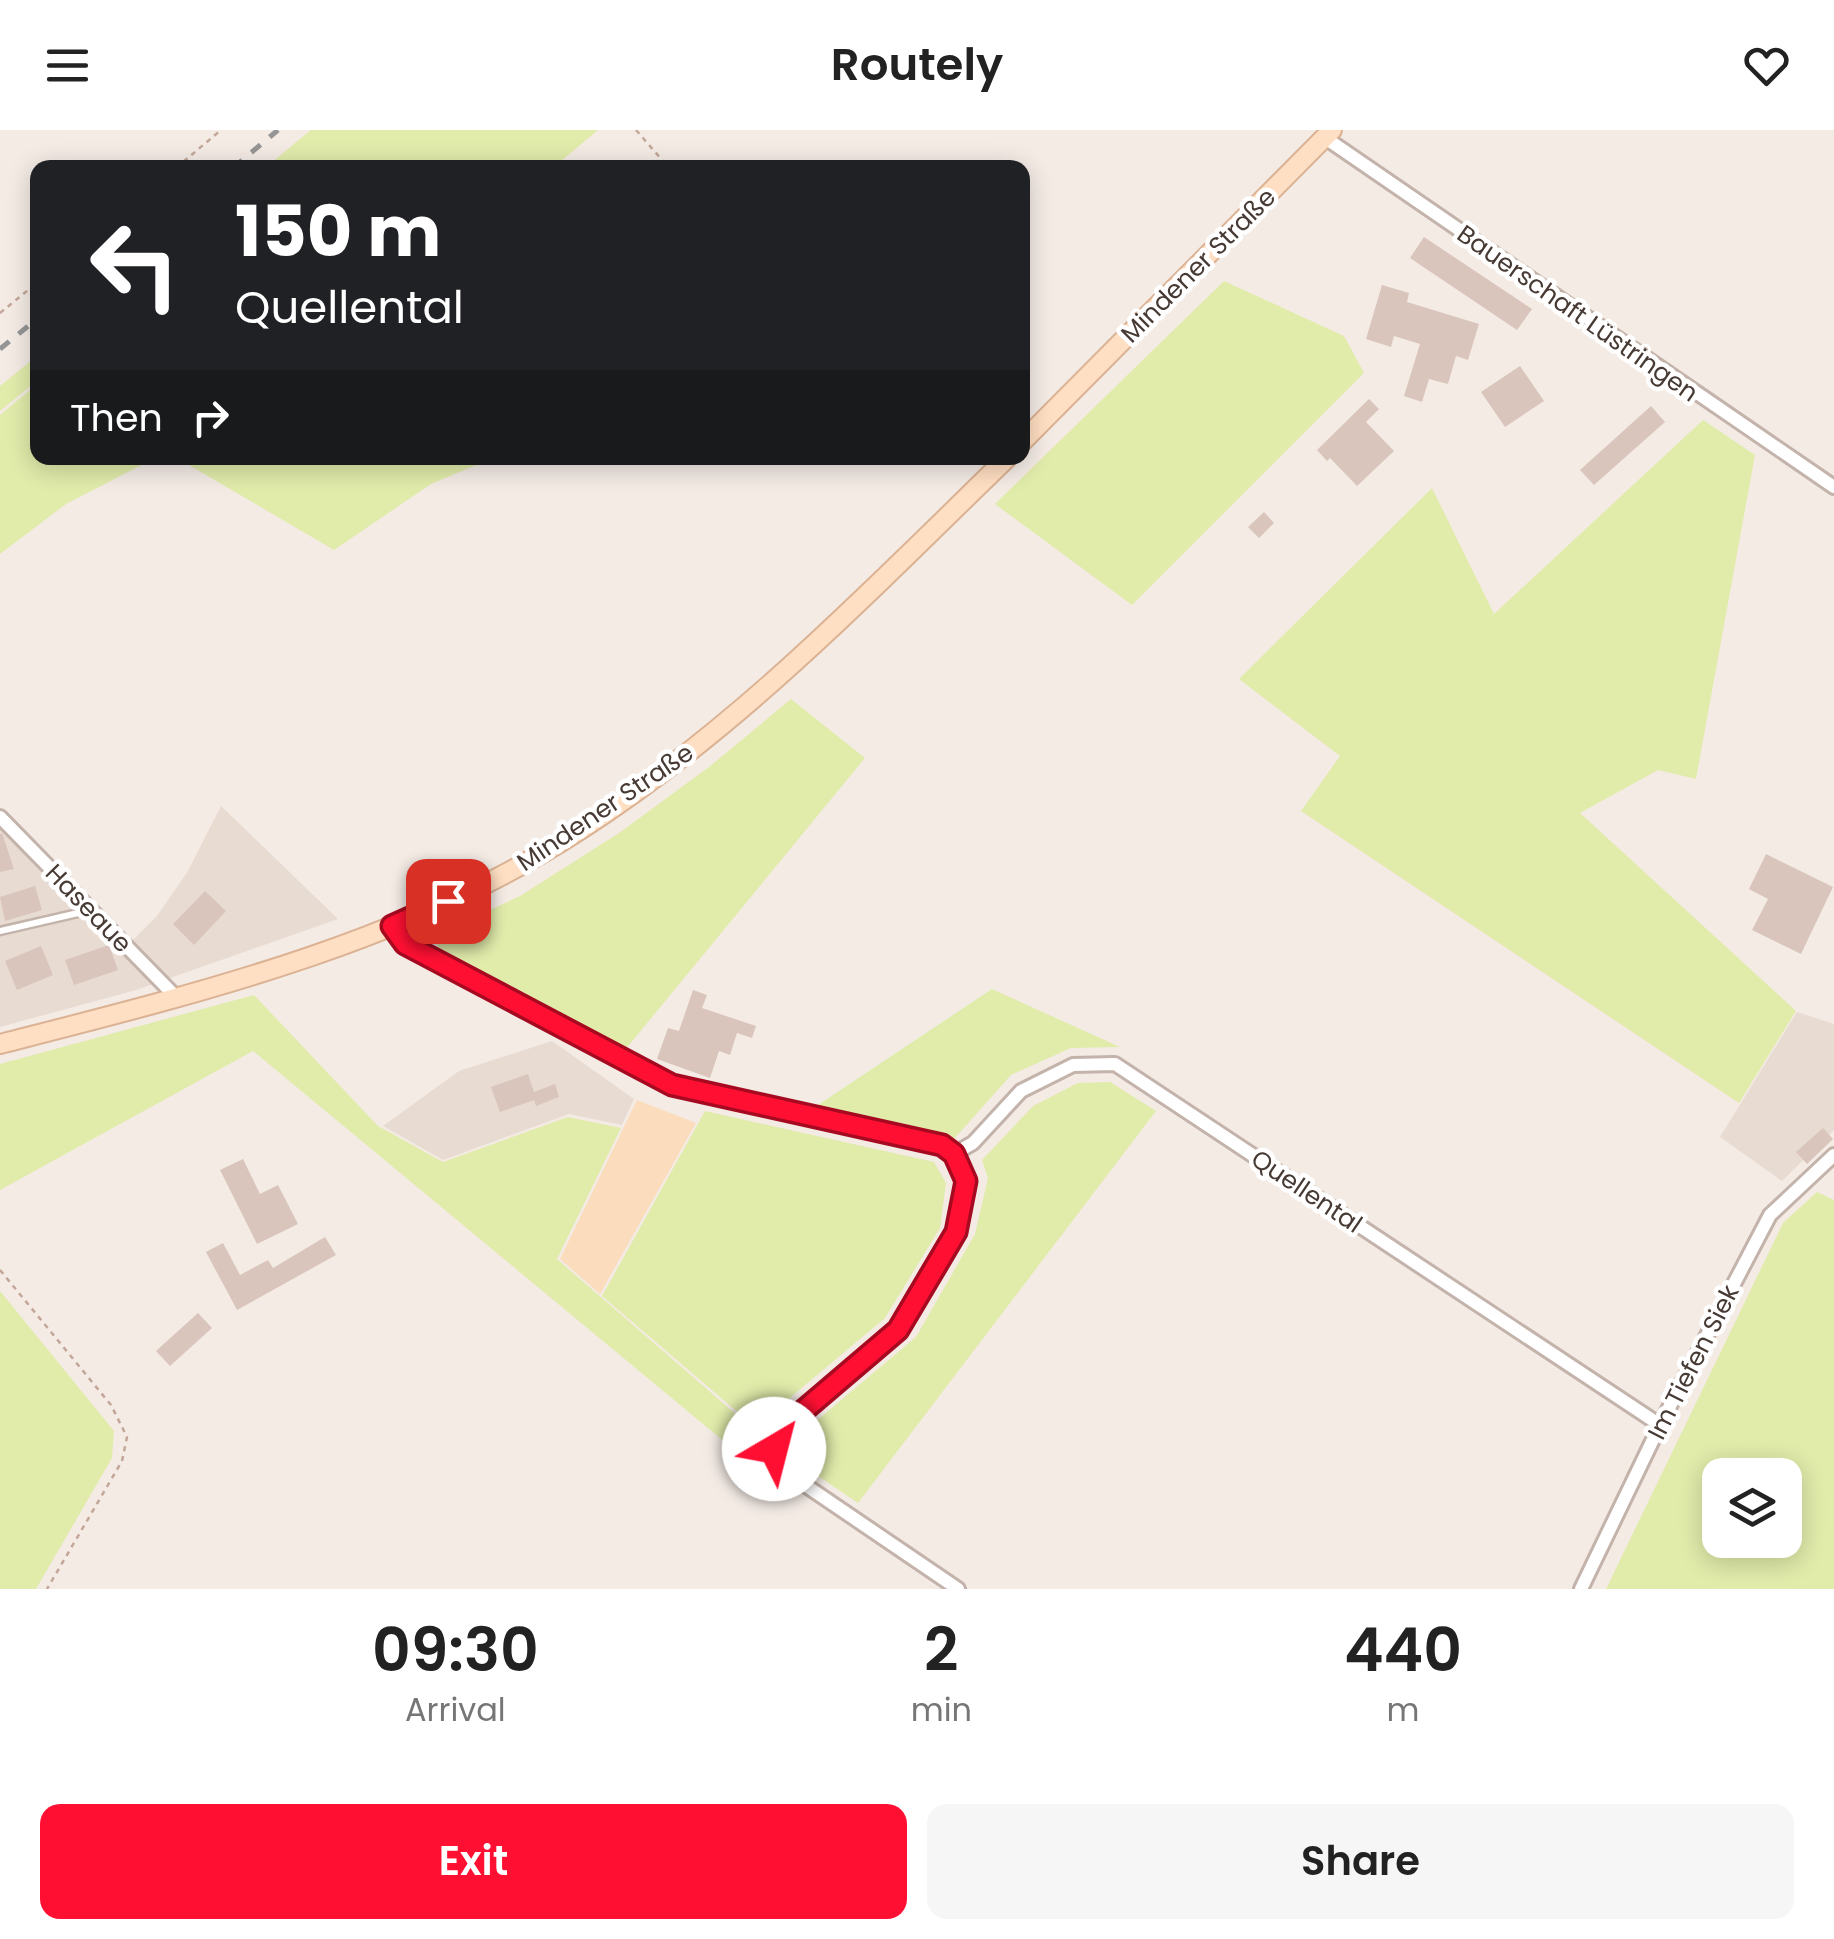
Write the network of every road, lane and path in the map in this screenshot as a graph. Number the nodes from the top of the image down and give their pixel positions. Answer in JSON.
{"nodes":[{"id":1,"x":221,"y":130,"type":"edge"},
{"id":2,"x":636,"y":130,"type":"edge"},
{"id":3,"x":1328,"y":134,"type":"edge"},
{"id":4,"x":185,"y":160,"type":"edge"},
{"id":5,"x":661,"y":160,"type":"edge"},
{"id":6,"x":30,"y":289,"type":"edge"},
{"id":7,"x":0,"y":313,"type":"edge"},
{"id":8,"x":1030,"y":434,"type":"edge"},
{"id":9,"x":1000,"y":465,"type":"edge"},
{"id":10,"x":1834,"y":487,"type":"edge"},
{"id":11,"x":0,"y":817,"type":"edge"},
{"id":12,"x":91,"y":910,"type":"junction"},
{"id":13,"x":392,"y":926,"type":"junction"},
{"id":14,"x":0,"y":931,"type":"edge"},
{"id":15,"x":178,"y":999,"type":"junction"},
{"id":16,"x":0,"y":1044,"type":"edge"},
{"id":17,"x":954,"y":1154,"type":"junction"},
{"id":18,"x":1834,"y":1155,"type":"edge"},
{"id":19,"x":0,"y":1270,"type":"edge"},
{"id":20,"x":1660,"y":1425,"type":"junction"},
{"id":21,"x":774,"y":1449,"type":"junction"},
{"id":22,"x":739,"y":1459,"type":"dead end"},
{"id":23,"x":47,"y":1589,"type":"edge"},
{"id":24,"x":958,"y":1589,"type":"edge"},
{"id":25,"x":1581,"y":1589,"type":"edge"}],
"edges":[{"from":1,"to":4,"type":"path"},
{"from":2,"to":5,"type":"path"},
{"from":3,"to":8,"type":"main road","name":"Mindener Straße"},
{"from":3,"to":10,"type":"street","name":"Bauerschaft Lüstringen"},
{"from":6,"to":7,"type":"path"},
{"from":9,"to":13,"type":"main road","name":"Mindener Straße"},
{"from":11,"to":12,"type":"street","name":"Haseaue"},
{"from":12,"to":14,"type":"lane"},
{"from":12,"to":15,"type":"street","name":"Haseaue"},
{"from":13,"to":15,"type":"main road","name":"Mindener Straße"},
{"from":13,"to":17,"type":"street"},
{"from":15,"to":16,"type":"main road","name":"Mindener Straße"},
{"from":17,"to":20,"type":"street","name":"Quellental"},
{"from":17,"to":21,"type":"street"},
{"from":18,"to":20,"type":"street","name":"Im Tiefen Siek"},
{"from":19,"to":23,"type":"path"},
{"from":20,"to":25,"type":"street","name":"Im Tiefen Siek"},
{"from":21,"to":22,"type":"path"},
{"from":21,"to":24,"type":"street"}]}
